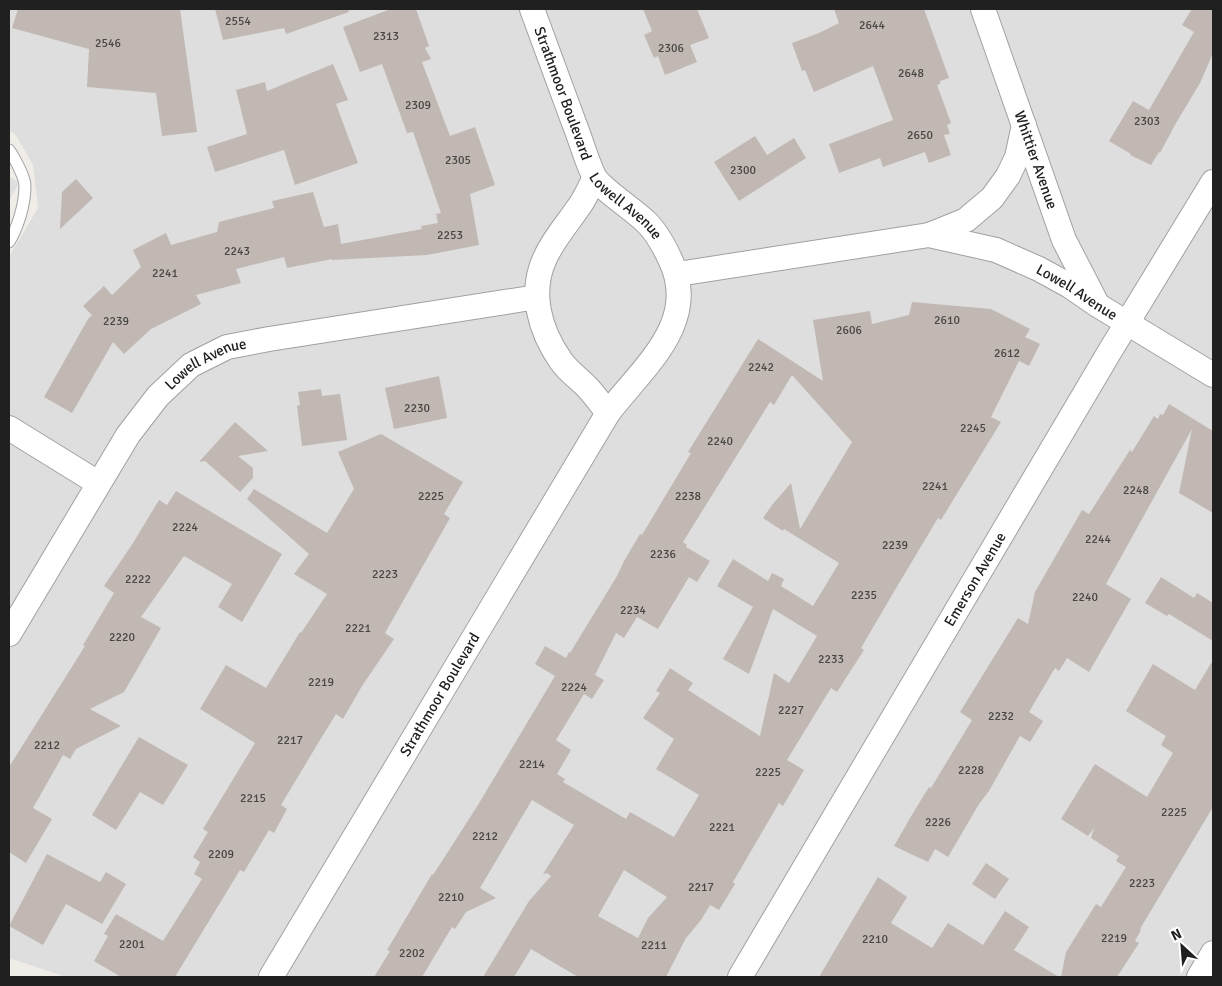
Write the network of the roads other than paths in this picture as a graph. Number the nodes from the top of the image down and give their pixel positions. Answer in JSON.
{"nodes":[{"id":1,"x":532,"y":9,"type":"edge"},
{"id":2,"x":983,"y":9,"type":"edge"},
{"id":3,"x":1024,"y":124,"type":"junction"},
{"id":4,"x":9,"y":150,"type":"edge"},
{"id":5,"x":595,"y":178,"type":"junction"},
{"id":6,"x":1213,"y":182,"type":"edge"},
{"id":7,"x":929,"y":235,"type":"junction"},
{"id":8,"x":9,"y":242,"type":"edge"},
{"id":9,"x":678,"y":274,"type":"junction"},
{"id":10,"x":537,"y":297,"type":"junction"},
{"id":11,"x":1098,"y":306,"type":"junction"},
{"id":12,"x":1127,"y":323,"type":"junction"},
{"id":13,"x":1213,"y":375,"type":"edge"},
{"id":14,"x":608,"y":413,"type":"junction"},
{"id":15,"x":9,"y":428,"type":"edge"},
{"id":16,"x":98,"y":483,"type":"junction"},
{"id":17,"x":9,"y":634,"type":"edge"},
{"id":18,"x":1213,"y":953,"type":"edge"},
{"id":19,"x":271,"y":977,"type":"edge"},
{"id":20,"x":740,"y":977,"type":"edge"},
{"id":21,"x":1199,"y":977,"type":"edge"}],
"edges":[{"from":1,"to":5,"type":"street","name":"Strathmoor Boulevard"},
{"from":2,"to":3,"type":"street","name":"Whittier Avenue"},
{"from":3,"to":7,"type":"street","name":"Lowell Avenue"},
{"from":3,"to":11,"type":"street","name":"Whittier Avenue"},
{"from":4,"to":8,"type":"lane"},
{"from":5,"to":9,"type":"street","name":"Lowell Avenue"},
{"from":5,"to":10,"type":"street","name":"Lowell Avenue"},
{"from":6,"to":12,"type":"street","name":"Emerson Avenue"},
{"from":7,"to":9,"type":"street","name":"Lowell Avenue"},
{"from":7,"to":11,"type":"street","name":"Lowell Avenue"},
{"from":9,"to":14,"type":"street","name":"Lowell Avenue"},
{"from":10,"to":14,"type":"street","name":"Lowell Avenue"},
{"from":10,"to":16,"type":"street","name":"Lowell Avenue"},
{"from":11,"to":12,"type":"street","name":"Lowell Avenue"},
{"from":12,"to":13,"type":"street","name":"Lowell Avenue"},
{"from":12,"to":20,"type":"street","name":"Emerson Avenue"},
{"from":14,"to":19,"type":"street","name":"Strathmoor Boulevard"},
{"from":15,"to":16,"type":"street"},
{"from":16,"to":17,"type":"street","name":"Lowell Avenue"},
{"from":18,"to":21,"type":"street"}]}
